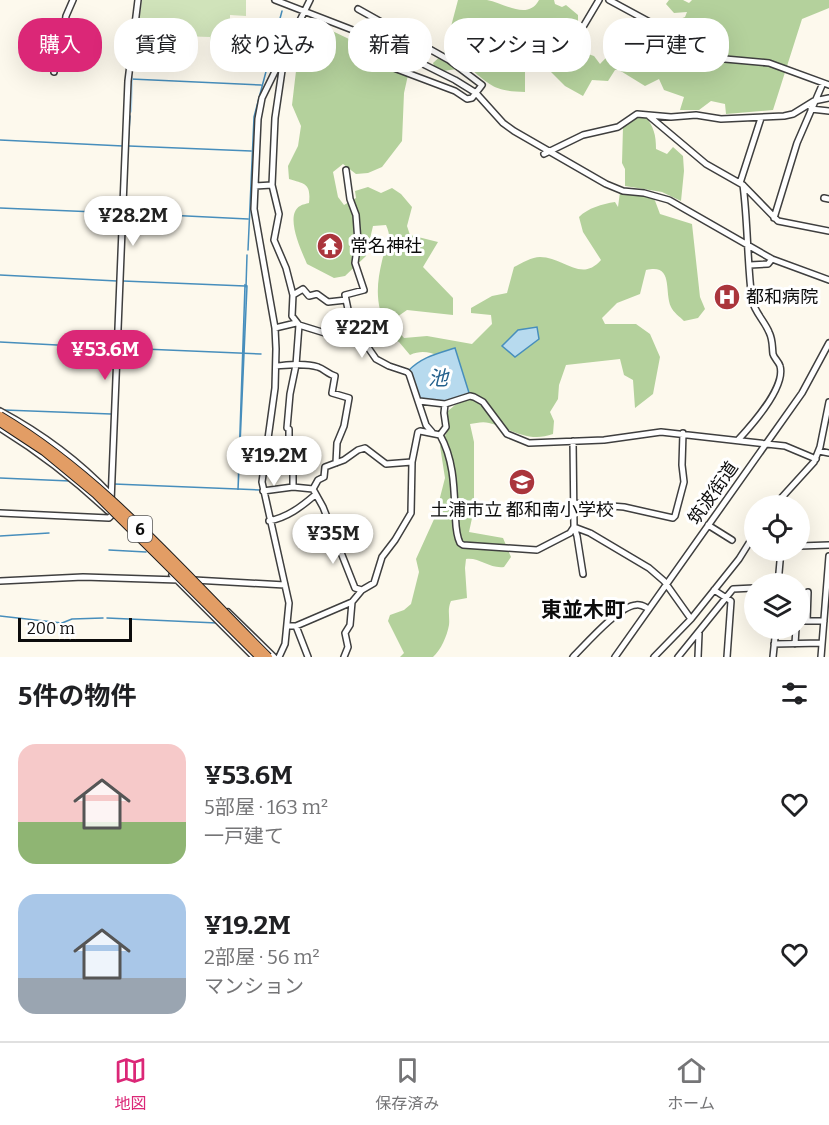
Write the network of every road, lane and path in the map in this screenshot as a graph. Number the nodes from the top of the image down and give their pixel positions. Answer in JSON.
{"nodes":[{"id":1,"x":73,"y":0,"type":"edge"},
{"id":2,"x":138,"y":0,"type":"edge"},
{"id":3,"x":274,"y":0,"type":"edge"},
{"id":4,"x":310,"y":0,"type":"edge"},
{"id":5,"x":600,"y":0,"type":"edge"},
{"id":6,"x":609,"y":0,"type":"edge"},
{"id":7,"x":358,"y":9,"type":"dead end"},
{"id":8,"x":306,"y":10,"type":"junction"},
{"id":9,"x":66,"y":18,"type":"edge"},
{"id":10,"x":302,"y":18,"type":"edge"},
{"id":11,"x":589,"y":18,"type":"edge"},
{"id":12,"x":275,"y":72,"type":"edge"},
{"id":13,"x":282,"y":72,"type":"edge"},
{"id":14,"x":405,"y":72,"type":"edge"},
{"id":15,"x":826,"y":84,"type":"edge"},
{"id":16,"x":476,"y":93,"type":"junction"},
{"id":17,"x":829,"y":98,"type":"edge"},
{"id":18,"x":814,"y":101,"type":"junction"},
{"id":19,"x":811,"y":110,"type":"junction"},
{"id":20,"x":829,"y":111,"type":"edge"},
{"id":21,"x":648,"y":115,"type":"junction"},
{"id":22,"x":761,"y":118,"type":"junction"},
{"id":23,"x":547,"y":153,"type":"junction"},
{"id":24,"x":346,"y":170,"type":"dead end"},
{"id":25,"x":741,"y":184,"type":"junction"},
{"id":26,"x":272,"y":185,"type":"junction"},
{"id":27,"x":255,"y":186,"type":"junction"},
{"id":28,"x":774,"y":218,"type":"junction"},
{"id":29,"x":829,"y":231,"type":"edge"},
{"id":30,"x":749,"y":247,"type":"junction"},
{"id":31,"x":772,"y":259,"type":"junction"},
{"id":32,"x":750,"y":265,"type":"junction"},
{"id":33,"x":829,"y":280,"type":"edge"},
{"id":34,"x":293,"y":295,"type":"junction"},
{"id":35,"x":346,"y":300,"type":"junction"},
{"id":36,"x":297,"y":324,"type":"junction"},
{"id":37,"x":275,"y":328,"type":"junction"},
{"id":38,"x":330,"y":333,"type":"junction"},
{"id":39,"x":829,"y":345,"type":"edge"},
{"id":40,"x":296,"y":365,"type":"junction"},
{"id":41,"x":276,"y":366,"type":"junction"},
{"id":42,"x":419,"y":401,"type":"junction"},
{"id":43,"x":445,"y":404,"type":"junction"},
{"id":44,"x":829,"y":406,"type":"edge"},
{"id":45,"x":0,"y":411,"type":"edge"},
{"id":46,"x":0,"y":416,"type":"edge"},
{"id":47,"x":0,"y":422,"type":"edge"},
{"id":48,"x":0,"y":429,"type":"edge"},
{"id":49,"x":432,"y":432,"type":"junction"},
{"id":50,"x":683,"y":433,"type":"junction"},
{"id":51,"x":440,"y":435,"type":"junction"},
{"id":52,"x":738,"y":440,"type":"junction"},
{"id":53,"x":573,"y":441,"type":"junction"},
{"id":54,"x":766,"y":444,"type":"junction"},
{"id":55,"x":819,"y":451,"type":"junction"},
{"id":56,"x":829,"y":453,"type":"edge"},
{"id":57,"x":816,"y":459,"type":"junction"},
{"id":58,"x":412,"y":462,"type":"junction"},
{"id":59,"x":336,"y":463,"type":"junction"},
{"id":60,"x":293,"y":487,"type":"junction"},
{"id":61,"x":263,"y":491,"type":"junction"},
{"id":62,"x":314,"y":492,"type":"junction"},
{"id":63,"x":111,"y":495,"type":"junction"},
{"id":64,"x":784,"y":495,"type":"edge"},
{"id":65,"x":573,"y":503,"type":"junction"},
{"id":66,"x":0,"y":513,"type":"edge"},
{"id":67,"x":112,"y":515,"type":"junction"},
{"id":68,"x":269,"y":521,"type":"junction"},
{"id":69,"x":708,"y":525,"type":"junction"},
{"id":70,"x":574,"y":527,"type":"junction"},
{"id":71,"x":732,"y":540,"type":"dead end"},
{"id":72,"x":829,"y":545,"type":"edge"},
{"id":73,"x":810,"y":546,"type":"edge"},
{"id":74,"x":744,"y":550,"type":"edge"},
{"id":75,"x":829,"y":556,"type":"edge"},
{"id":76,"x":584,"y":574,"type":"dead end"},
{"id":77,"x":177,"y":580,"type":"junction"},
{"id":78,"x":197,"y":580,"type":"junction"},
{"id":79,"x":0,"y":581,"type":"edge"},
{"id":80,"x":828,"y":582,"type":"edge"},
{"id":81,"x":285,"y":585,"type":"junction"},
{"id":82,"x":666,"y":585,"type":"junction"},
{"id":83,"x":744,"y":588,"type":"edge"},
{"id":84,"x":362,"y":590,"type":"junction"},
{"id":85,"x":714,"y":590,"type":"junction"},
{"id":86,"x":725,"y":598,"type":"junction"},
{"id":87,"x":352,"y":602,"type":"junction"},
{"id":88,"x":649,"y":609,"type":"junction"},
{"id":89,"x":691,"y":619,"type":"junction"},
{"id":90,"x":810,"y":621,"type":"edge"},
{"id":91,"x":824,"y":621,"type":"junction"},
{"id":92,"x":288,"y":626,"type":"junction"},
{"id":93,"x":296,"y":626,"type":"junction"},
{"id":94,"x":700,"y":632,"type":"junction"},
{"id":95,"x":775,"y":639,"type":"edge"},
{"id":96,"x":795,"y":639,"type":"edge"},
{"id":97,"x":822,"y":643,"type":"junction"},
{"id":98,"x":774,"y":644,"type":"junction"},
{"id":99,"x":795,"y":644,"type":"junction"},
{"id":100,"x":829,"y":656,"type":"edge"},
{"id":101,"x":254,"y":657,"type":"edge"},
{"id":102,"x":260,"y":657,"type":"edge"},
{"id":103,"x":268,"y":657,"type":"edge"},
{"id":104,"x":274,"y":657,"type":"edge"},
{"id":105,"x":279,"y":657,"type":"edge"},
{"id":106,"x":308,"y":657,"type":"edge"},
{"id":107,"x":344,"y":657,"type":"edge"},
{"id":108,"x":573,"y":657,"type":"edge"},
{"id":109,"x":615,"y":657,"type":"edge"},
{"id":110,"x":654,"y":657,"type":"edge"},
{"id":111,"x":678,"y":657,"type":"edge"},
{"id":112,"x":698,"y":657,"type":"edge"},
{"id":113,"x":727,"y":657,"type":"edge"},
{"id":114,"x":773,"y":657,"type":"edge"},
{"id":115,"x":821,"y":657,"type":"edge"}],
"edges":[{"from":1,"to":9,"type":"street"},
{"from":2,"to":63,"type":"street"},
{"from":3,"to":8,"type":"street"},
{"from":4,"to":8,"type":"street"},
{"from":5,"to":11,"type":"street"},
{"from":6,"to":15,"type":"street"},
{"from":7,"to":16,"type":"street"},
{"from":8,"to":10,"type":"street"},
{"from":8,"to":16,"type":"street"},
{"from":12,"to":27,"type":"street"},
{"from":13,"to":26,"type":"street"},
{"from":14,"to":16,"type":"street"},
{"from":15,"to":18,"type":"street"},
{"from":16,"to":23,"type":"street"},
{"from":17,"to":18,"type":"street"},
{"from":18,"to":19,"type":"street"},
{"from":18,"to":22,"type":"street"},
{"from":19,"to":20,"type":"street"},
{"from":19,"to":28,"type":"street"},
{"from":21,"to":22,"type":"street"},
{"from":21,"to":23,"type":"street"},
{"from":21,"to":25,"type":"street"},
{"from":22,"to":25,"type":"street"},
{"from":23,"to":30,"type":"street"},
{"from":24,"to":35,"type":"street"},
{"from":25,"to":28,"type":"street"},
{"from":25,"to":30,"type":"street"},
{"from":26,"to":27,"type":"street"},
{"from":26,"to":34,"type":"street"},
{"from":27,"to":37,"type":"street"},
{"from":28,"to":29,"type":"street"},
{"from":30,"to":31,"type":"street"},
{"from":30,"to":32,"type":"street"},
{"from":31,"to":32,"type":"street"},
{"from":31,"to":33,"type":"street"},
{"from":32,"to":52,"type":"street"},
{"from":34,"to":35,"type":"street"},
{"from":34,"to":36,"type":"street"},
{"from":35,"to":38,"type":"street"},
{"from":36,"to":37,"type":"street"},
{"from":36,"to":38,"type":"street"},
{"from":36,"to":40,"type":"street"},
{"from":37,"to":41,"type":"street"},
{"from":38,"to":42,"type":"street"},
{"from":39,"to":54,"type":"street","name":"筑波街道"},
{"from":40,"to":41,"type":"street"},
{"from":40,"to":59,"type":"street"},
{"from":40,"to":60,"type":"street"},
{"from":41,"to":61,"type":"street"},
{"from":42,"to":43,"type":"street"},
{"from":42,"to":49,"type":"street"},
{"from":43,"to":51,"type":"street"},
{"from":43,"to":53,"type":"street"},
{"from":44,"to":55,"type":"street"},
{"from":45,"to":63,"type":"street"},
{"from":46,"to":103,"type":"highway","number":"6","bridge":true},
{"from":47,"to":102,"type":"highway","number":"6","bridge":true},
{"from":48,"to":67,"type":"street"},
{"from":49,"to":51,"type":"street"},
{"from":49,"to":58,"type":"street"},
{"from":50,"to":52,"type":"street"},
{"from":50,"to":53,"type":"street"},
{"from":50,"to":65,"type":"street"},
{"from":51,"to":70,"type":"street"},
{"from":52,"to":54,"type":"street"},
{"from":53,"to":65,"type":"street"},
{"from":54,"to":57,"type":"street"},
{"from":54,"to":69,"type":"street","name":"筑波街道"},
{"from":55,"to":56,"type":"street"},
{"from":55,"to":57,"type":"street"},
{"from":57,"to":64,"type":"street"},
{"from":58,"to":59,"type":"street"},
{"from":58,"to":84,"type":"street"},
{"from":59,"to":62,"type":"street"},
{"from":60,"to":61,"type":"street"},
{"from":60,"to":62,"type":"street"},
{"from":61,"to":68,"type":"street"},
{"from":62,"to":68,"type":"street"},
{"from":62,"to":84,"type":"street"},
{"from":63,"to":67,"type":"street"},
{"from":63,"to":78,"type":"street"},
{"from":65,"to":70,"type":"street"},
{"from":66,"to":67,"type":"street"},
{"from":67,"to":77,"type":"street"},
{"from":68,"to":81,"type":"street"},
{"from":69,"to":71,"type":"street"},
{"from":69,"to":82,"type":"street","name":"筑波街道"},
{"from":70,"to":76,"type":"street"},
{"from":70,"to":82,"type":"street"},
{"from":72,"to":73,"type":"street"},
{"from":74,"to":85,"type":"street"},
{"from":75,"to":80,"type":"street"},
{"from":77,"to":78,"type":"street"},
{"from":77,"to":79,"type":"street"},
{"from":77,"to":101,"type":"street"},
{"from":78,"to":81,"type":"street"},
{"from":78,"to":104,"type":"street"},
{"from":80,"to":91,"type":"street"},
{"from":81,"to":92,"type":"street"},
{"from":82,"to":88,"type":"street","name":"筑波街道"},
{"from":82,"to":89,"type":"street"},
{"from":83,"to":86,"type":"street"},
{"from":84,"to":87,"type":"street"},
{"from":85,"to":86,"type":"street"},
{"from":85,"to":89,"type":"street"},
{"from":86,"to":94,"type":"street"},
{"from":86,"to":113,"type":"street"},
{"from":87,"to":93,"type":"street"},
{"from":87,"to":107,"type":"street"},
{"from":88,"to":108,"type":"street"},
{"from":88,"to":109,"type":"street","name":"筑波街道"},
{"from":89,"to":110,"type":"street"},
{"from":90,"to":91,"type":"street"},
{"from":91,"to":97,"type":"street"},
{"from":92,"to":93,"type":"street"},
{"from":92,"to":105,"type":"street"},
{"from":93,"to":106,"type":"street"},
{"from":94,"to":111,"type":"street"},
{"from":94,"to":112,"type":"street"},
{"from":95,"to":98,"type":"street"},
{"from":96,"to":99,"type":"street"},
{"from":97,"to":99,"type":"street"},
{"from":97,"to":115,"type":"street"},
{"from":98,"to":99,"type":"street"},
{"from":98,"to":114,"type":"street"},
{"from":100,"to":115,"type":"street"}]}
